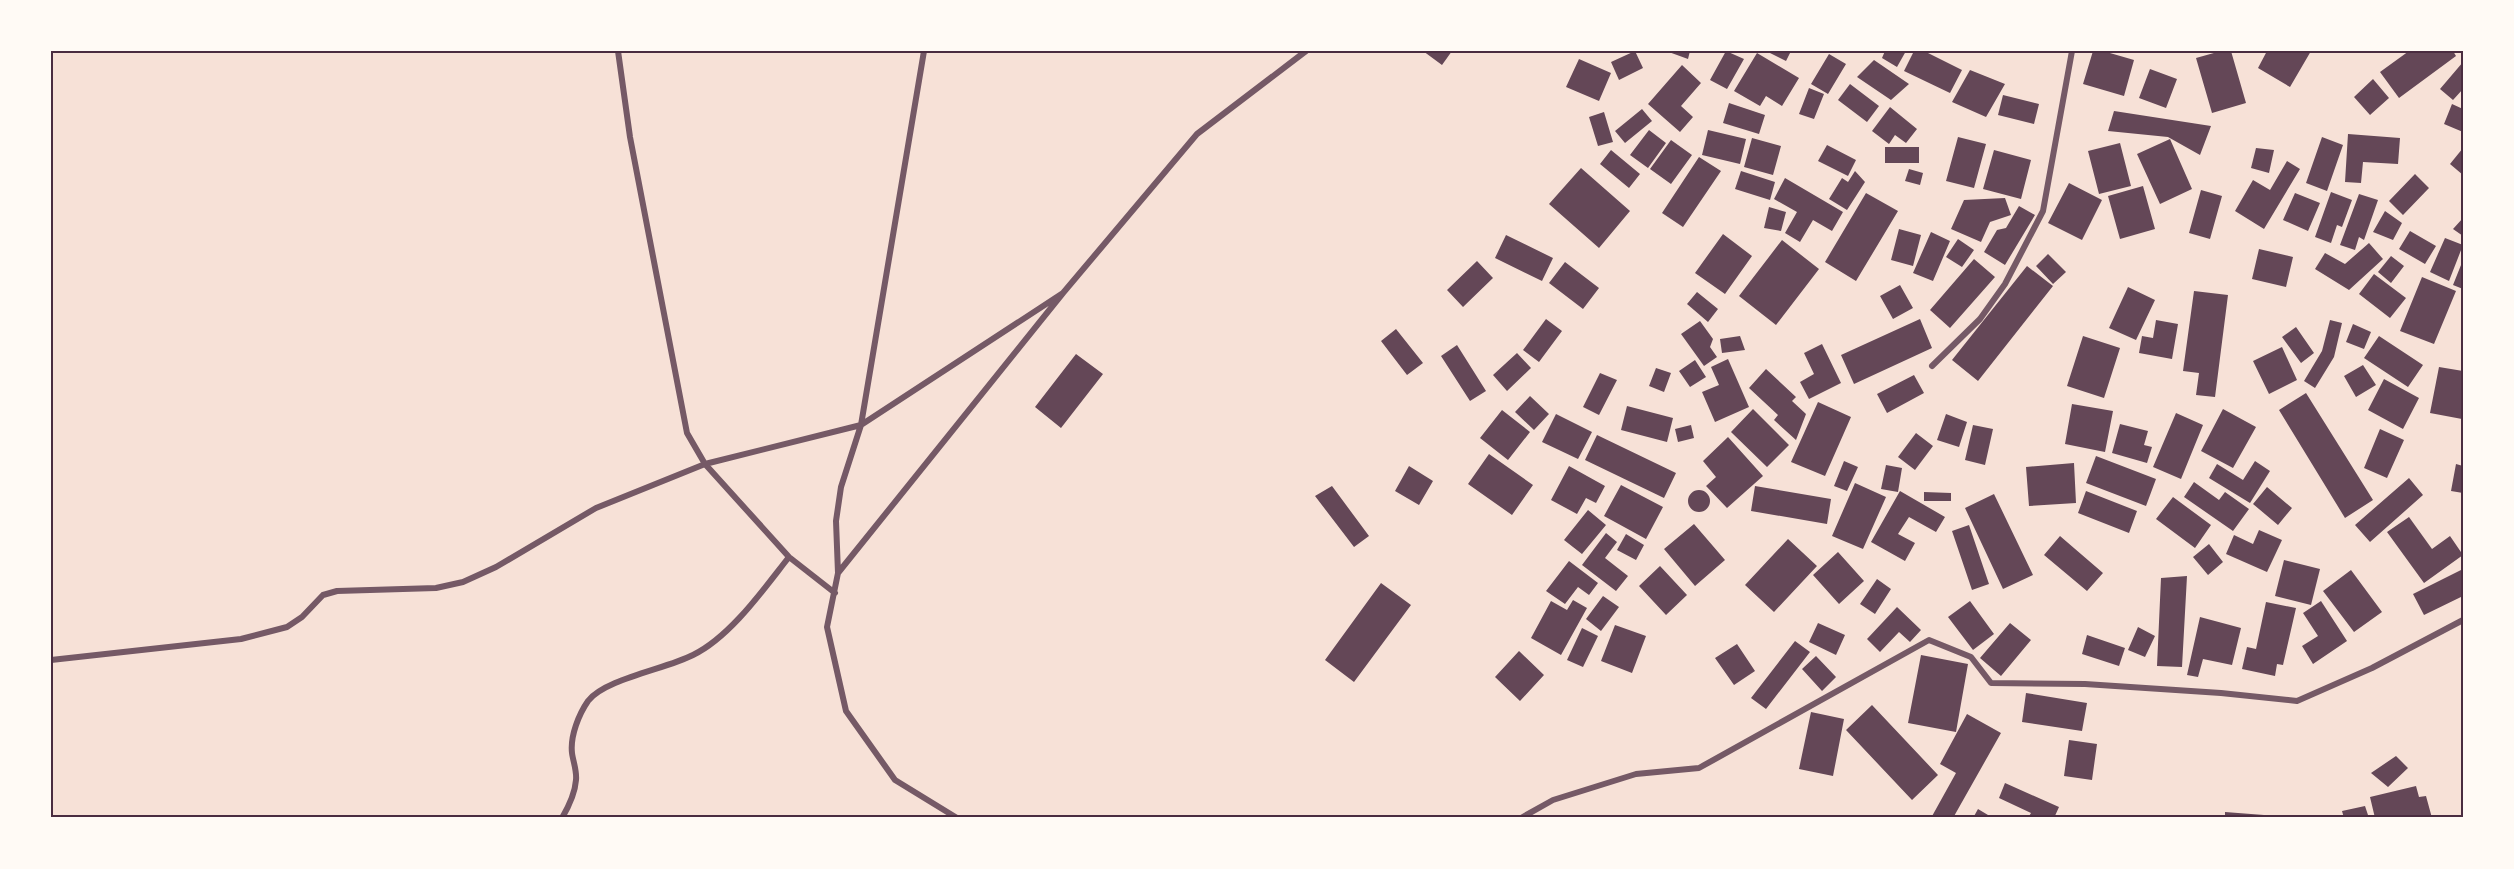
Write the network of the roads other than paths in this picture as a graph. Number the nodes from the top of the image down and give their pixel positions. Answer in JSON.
{"nodes":[{"id":1,"x":618,"y":51,"type":"edge"},
{"id":2,"x":924,"y":51,"type":"edge"},
{"id":3,"x":1306,"y":51,"type":"edge"},
{"id":4,"x":2072,"y":51,"type":"edge"},
{"id":5,"x":1063,"y":293,"type":"junction"},
{"id":6,"x":1932,"y":366,"type":"dead end"},
{"id":7,"x":861,"y":425,"type":"junction"},
{"id":8,"x":705,"y":464,"type":"junction"},
{"id":9,"x":789,"y":557,"type":"junction"},
{"id":10,"x":838,"y":573,"type":"junction"},
{"id":11,"x":835,"y":593,"type":"junction"},
{"id":12,"x":2463,"y":620,"type":"edge"},
{"id":13,"x":51,"y":660,"type":"edge"},
{"id":14,"x":561,"y":818,"type":"edge"},
{"id":15,"x":957,"y":818,"type":"edge"},
{"id":16,"x":1521,"y":818,"type":"edge"}],
"edges":[{"from":1,"to":8,"type":"street"},
{"from":2,"to":7,"type":"street"},
{"from":3,"to":5,"type":"street"},
{"from":4,"to":6,"type":"street"},
{"from":5,"to":7,"type":"street"},
{"from":5,"to":10,"type":"street"},
{"from":7,"to":8,"type":"street"},
{"from":7,"to":10,"type":"street"},
{"from":8,"to":9,"type":"street"},
{"from":8,"to":13,"type":"street"},
{"from":9,"to":11,"type":"street"},
{"from":9,"to":14,"type":"street"},
{"from":10,"to":11,"type":"street"},
{"from":11,"to":15,"type":"street"},
{"from":12,"to":16,"type":"street"}]}
